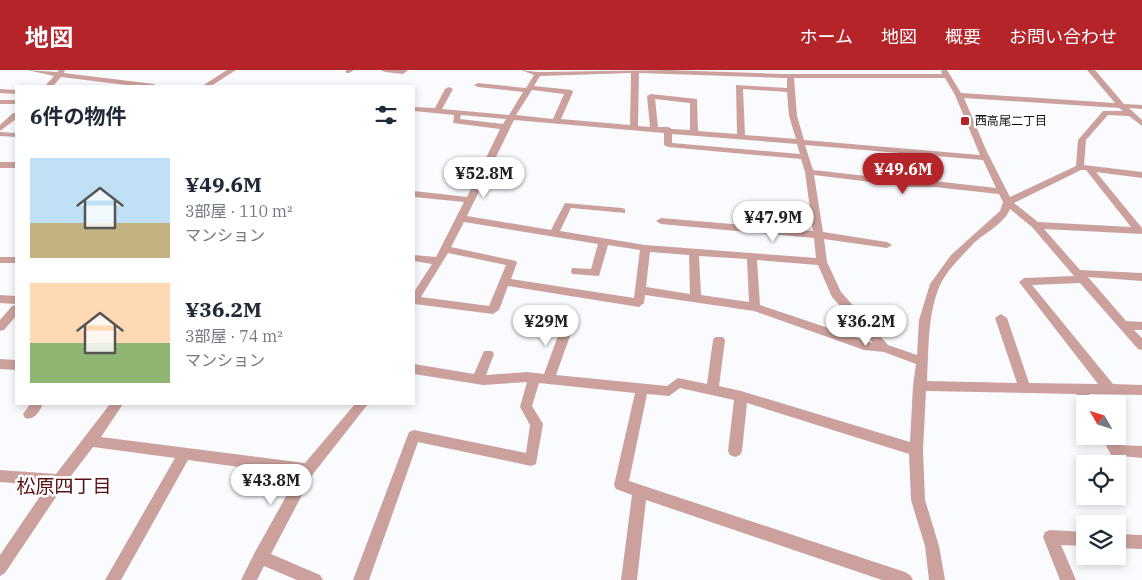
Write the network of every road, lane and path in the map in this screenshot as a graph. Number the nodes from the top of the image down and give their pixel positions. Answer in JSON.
{"nodes":[{"id":1,"x":31,"y":70,"type":"edge"},
{"id":2,"x":232,"y":70,"type":"edge"},
{"id":3,"x":385,"y":70,"type":"edge"},
{"id":4,"x":404,"y":70,"type":"edge"},
{"id":5,"x":525,"y":70,"type":"edge"},
{"id":6,"x":1091,"y":70,"type":"edge"},
{"id":7,"x":571,"y":71,"type":"edge"},
{"id":8,"x":640,"y":71,"type":"edge"},
{"id":9,"x":711,"y":72,"type":"edge"},
{"id":10,"x":60,"y":73,"type":"edge"},
{"id":11,"x":754,"y":73,"type":"edge"},
{"id":12,"x":895,"y":73,"type":"edge"},
{"id":13,"x":946,"y":73,"type":"edge"},
{"id":14,"x":538,"y":74,"type":"junction"},
{"id":15,"x":794,"y":74,"type":"edge"},
{"id":16,"x":50,"y":85,"type":"edge"},
{"id":17,"x":147,"y":85,"type":"edge"},
{"id":18,"x":208,"y":85,"type":"edge"},
{"id":19,"x":478,"y":85,"type":"dead end"},
{"id":20,"x":450,"y":89,"type":"dead end"},
{"id":21,"x":529,"y":89,"type":"junction"},
{"id":22,"x":790,"y":90,"type":"junction"},
{"id":23,"x":0,"y":91,"type":"edge"},
{"id":24,"x":15,"y":92,"type":"edge"},
{"id":25,"x":959,"y":95,"type":"junction"},
{"id":26,"x":0,"y":102,"type":"edge"},
{"id":27,"x":15,"y":102,"type":"edge"},
{"id":28,"x":1122,"y":106,"type":"junction"},
{"id":29,"x":1142,"y":107,"type":"edge"},
{"id":30,"x":415,"y":109,"type":"edge"},
{"id":31,"x":437,"y":111,"type":"junction"},
{"id":32,"x":458,"y":113,"type":"junction"},
{"id":33,"x":1131,"y":114,"type":"junction"},
{"id":34,"x":15,"y":116,"type":"edge"},
{"id":35,"x":511,"y":117,"type":"junction"},
{"id":36,"x":556,"y":121,"type":"junction"},
{"id":37,"x":1142,"y":124,"type":"edge"},
{"id":38,"x":634,"y":126,"type":"junction"},
{"id":39,"x":505,"y":127,"type":"junction"},
{"id":40,"x":0,"y":128,"type":"edge"},
{"id":41,"x":654,"y":128,"type":"junction"},
{"id":42,"x":668,"y":129,"type":"junction"},
{"id":43,"x":694,"y":131,"type":"junction"},
{"id":44,"x":0,"y":134,"type":"edge"},
{"id":45,"x":15,"y":135,"type":"edge"},
{"id":46,"x":741,"y":136,"type":"junction"},
{"id":47,"x":800,"y":142,"type":"junction"},
{"id":48,"x":805,"y":157,"type":"junction"},
{"id":49,"x":986,"y":158,"type":"junction"},
{"id":50,"x":0,"y":165,"type":"edge"},
{"id":51,"x":15,"y":165,"type":"edge"},
{"id":52,"x":1085,"y":168,"type":"junction"},
{"id":53,"x":809,"y":172,"type":"junction"},
{"id":54,"x":1142,"y":175,"type":"edge"},
{"id":55,"x":1000,"y":190,"type":"junction"},
{"id":56,"x":415,"y":194,"type":"edge"},
{"id":57,"x":470,"y":200,"type":"junction"},
{"id":58,"x":1008,"y":202,"type":"junction"},
{"id":59,"x":622,"y":211,"type":"dead end"},
{"id":60,"x":460,"y":218,"type":"junction"},
{"id":61,"x":661,"y":221,"type":"dead end"},
{"id":62,"x":1035,"y":225,"type":"junction"},
{"id":63,"x":1141,"y":231,"type":"edge"},
{"id":64,"x":554,"y":233,"type":"junction"},
{"id":65,"x":818,"y":235,"type":"junction"},
{"id":66,"x":604,"y":241,"type":"junction"},
{"id":67,"x":888,"y":245,"type":"dead end"},
{"id":68,"x":645,"y":248,"type":"junction"},
{"id":69,"x":444,"y":250,"type":"junction"},
{"id":70,"x":694,"y":252,"type":"junction"},
{"id":71,"x":752,"y":257,"type":"junction"},
{"id":72,"x":415,"y":258,"type":"edge"},
{"id":73,"x":0,"y":260,"type":"edge"},
{"id":74,"x":15,"y":260,"type":"edge"},
{"id":75,"x":438,"y":261,"type":"junction"},
{"id":76,"x":822,"y":262,"type":"junction"},
{"id":77,"x":576,"y":271,"type":"dead end"},
{"id":78,"x":1081,"y":276,"type":"junction"},
{"id":79,"x":1142,"y":277,"type":"edge"},
{"id":80,"x":504,"y":282,"type":"junction"},
{"id":81,"x":640,"y":290,"type":"junction"},
{"id":82,"x":415,"y":298,"type":"edge"},
{"id":83,"x":696,"y":298,"type":"junction"},
{"id":84,"x":0,"y":299,"type":"edge"},
{"id":85,"x":15,"y":300,"type":"edge"},
{"id":86,"x":415,"y":300,"type":"edge"},
{"id":87,"x":755,"y":307,"type":"junction"},
{"id":88,"x":15,"y":309,"type":"edge"},
{"id":89,"x":1001,"y":318,"type":"dead end"},
{"id":90,"x":568,"y":322,"type":"dead end"},
{"id":91,"x":1124,"y":325,"type":"junction"},
{"id":92,"x":1142,"y":326,"type":"edge"},
{"id":93,"x":0,"y":327,"type":"edge"},
{"id":94,"x":719,"y":340,"type":"dead end"},
{"id":95,"x":1142,"y":346,"type":"edge"},
{"id":96,"x":884,"y":348,"type":"junction"},
{"id":97,"x":488,"y":354,"type":"dead end"},
{"id":98,"x":922,"y":361,"type":"junction"},
{"id":99,"x":0,"y":364,"type":"edge"},
{"id":100,"x":15,"y":365,"type":"edge"},
{"id":101,"x":415,"y":369,"type":"edge"},
{"id":102,"x":534,"y":378,"type":"junction"},
{"id":103,"x":478,"y":379,"type":"junction"},
{"id":104,"x":548,"y":380,"type":"junction"},
{"id":105,"x":919,"y":386,"type":"junction"},
{"id":106,"x":1024,"y":386,"type":"junction"},
{"id":107,"x":642,"y":388,"type":"junction"},
{"id":108,"x":1079,"y":388,"type":"junction"},
{"id":109,"x":1109,"y":389,"type":"junction"},
{"id":110,"x":712,"y":390,"type":"junction"},
{"id":111,"x":1142,"y":390,"type":"edge"},
{"id":112,"x":1083,"y":395,"type":"edge"},
{"id":113,"x":741,"y":396,"type":"junction"},
{"id":114,"x":36,"y":405,"type":"edge"},
{"id":115,"x":116,"y":405,"type":"edge"},
{"id":116,"x":361,"y":405,"type":"edge"},
{"id":117,"x":29,"y":414,"type":"dead end"},
{"id":118,"x":90,"y":441,"type":"junction"},
{"id":119,"x":1112,"y":445,"type":"edge"},
{"id":120,"x":916,"y":450,"type":"junction"},
{"id":121,"x":735,"y":451,"type":"dead end"},
{"id":122,"x":1142,"y":452,"type":"edge"},
{"id":123,"x":185,"y":454,"type":"junction"},
{"id":124,"x":308,"y":470,"type":"junction"},
{"id":125,"x":0,"y":476,"type":"edge"},
{"id":126,"x":59,"y":481,"type":"junction"},
{"id":127,"x":640,"y":491,"type":"junction"},
{"id":128,"x":1076,"y":538,"type":"edge"},
{"id":129,"x":1126,"y":541,"type":"edge"},
{"id":130,"x":1142,"y":542,"type":"edge"},
{"id":131,"x":260,"y":557,"type":"junction"},
{"id":132,"x":0,"y":568,"type":"edge"},
{"id":133,"x":935,"y":578,"type":"edge"},
{"id":134,"x":113,"y":580,"type":"edge"},
{"id":135,"x":249,"y":580,"type":"edge"},
{"id":136,"x":315,"y":580,"type":"edge"},
{"id":137,"x":361,"y":580,"type":"edge"},
{"id":138,"x":629,"y":580,"type":"edge"},
{"id":139,"x":905,"y":580,"type":"edge"},
{"id":140,"x":1068,"y":580,"type":"edge"}],
"edges":[{"from":1,"to":10,"type":"street"},
{"from":2,"to":18,"type":"street"},
{"from":3,"to":4,"type":"street"},
{"from":5,"to":14,"type":"street"},
{"from":6,"to":28,"type":"street"},
{"from":7,"to":8,"type":"street"},
{"from":7,"to":14,"type":"street"},
{"from":8,"to":9,"type":"street"},
{"from":8,"to":38,"type":"street"},
{"from":9,"to":11,"type":"street"},
{"from":10,"to":16,"type":"street"},
{"from":10,"to":17,"type":"street"},
{"from":11,"to":15,"type":"street"},
{"from":12,"to":13,"type":"street"},
{"from":12,"to":15,"type":"street"},
{"from":13,"to":25,"type":"street"},
{"from":14,"to":21,"type":"street"},
{"from":15,"to":22,"type":"street"},
{"from":19,"to":21,"type":"street"},
{"from":20,"to":31,"type":"street"},
{"from":21,"to":35,"type":"street"},
{"from":21,"to":36,"type":"street"},
{"from":22,"to":46,"type":"street"},
{"from":22,"to":47,"type":"street"},
{"from":23,"to":24,"type":"street"},
{"from":25,"to":28,"type":"street"},
{"from":25,"to":49,"type":"street"},
{"from":26,"to":27,"type":"lane"},
{"from":28,"to":29,"type":"street"},
{"from":28,"to":33,"type":"street"},
{"from":30,"to":31,"type":"street"},
{"from":31,"to":32,"type":"street"},
{"from":32,"to":35,"type":"street"},
{"from":32,"to":39,"type":"street"},
{"from":33,"to":37,"type":"street"},
{"from":33,"to":52,"type":"street"},
{"from":34,"to":40,"type":"street"},
{"from":35,"to":36,"type":"street"},
{"from":35,"to":39,"type":"street"},
{"from":36,"to":38,"type":"street"},
{"from":38,"to":41,"type":"street"},
{"from":39,"to":57,"type":"street"},
{"from":41,"to":42,"type":"street"},
{"from":41,"to":43,"type":"street"},
{"from":42,"to":43,"type":"street"},
{"from":42,"to":48,"type":"street"},
{"from":43,"to":46,"type":"street"},
{"from":44,"to":45,"type":"street"},
{"from":46,"to":47,"type":"street"},
{"from":47,"to":48,"type":"street"},
{"from":47,"to":49,"type":"street"},
{"from":48,"to":53,"type":"street"},
{"from":49,"to":55,"type":"street"},
{"from":50,"to":51,"type":"street"},
{"from":52,"to":54,"type":"street"},
{"from":52,"to":58,"type":"street"},
{"from":52,"to":63,"type":"street"},
{"from":53,"to":55,"type":"street"},
{"from":53,"to":65,"type":"street"},
{"from":55,"to":58,"type":"street"},
{"from":56,"to":57,"type":"street"},
{"from":57,"to":60,"type":"street"},
{"from":58,"to":62,"type":"street"},
{"from":58,"to":98,"type":"street"},
{"from":59,"to":64,"type":"street"},
{"from":60,"to":64,"type":"street"},
{"from":60,"to":69,"type":"street"},
{"from":61,"to":65,"type":"street"},
{"from":62,"to":63,"type":"street"},
{"from":62,"to":78,"type":"street"},
{"from":64,"to":66,"type":"street"},
{"from":65,"to":67,"type":"street"},
{"from":65,"to":76,"type":"street"},
{"from":66,"to":68,"type":"street"},
{"from":66,"to":77,"type":"street"},
{"from":68,"to":70,"type":"street"},
{"from":68,"to":81,"type":"street"},
{"from":69,"to":75,"type":"street"},
{"from":69,"to":80,"type":"street"},
{"from":70,"to":71,"type":"street"},
{"from":70,"to":83,"type":"street"},
{"from":71,"to":76,"type":"street"},
{"from":71,"to":87,"type":"street"},
{"from":72,"to":75,"type":"street"},
{"from":73,"to":74,"type":"street"},
{"from":75,"to":82,"type":"street"},
{"from":76,"to":96,"type":"street"},
{"from":78,"to":79,"type":"street"},
{"from":78,"to":91,"type":"street"},
{"from":78,"to":109,"type":"street"},
{"from":80,"to":81,"type":"street"},
{"from":80,"to":86,"type":"street"},
{"from":81,"to":83,"type":"street"},
{"from":83,"to":87,"type":"street"},
{"from":84,"to":85,"type":"street"},
{"from":87,"to":96,"type":"street"},
{"from":88,"to":93,"type":"street"},
{"from":89,"to":106,"type":"street"},
{"from":90,"to":104,"type":"street"},
{"from":91,"to":92,"type":"street"},
{"from":91,"to":95,"type":"street"},
{"from":94,"to":110,"type":"street"},
{"from":96,"to":98,"type":"street"},
{"from":97,"to":103,"type":"street"},
{"from":98,"to":105,"type":"street"},
{"from":99,"to":100,"type":"street"},
{"from":101,"to":103,"type":"street"},
{"from":102,"to":103,"type":"street"},
{"from":102,"to":104,"type":"street"},
{"from":102,"to":137,"type":"street"},
{"from":104,"to":107,"type":"street"},
{"from":105,"to":106,"type":"street"},
{"from":105,"to":120,"type":"street"},
{"from":106,"to":108,"type":"street"},
{"from":107,"to":110,"type":"street"},
{"from":107,"to":127,"type":"street"},
{"from":108,"to":109,"type":"street"},
{"from":108,"to":112,"type":"street"},
{"from":109,"to":111,"type":"street"},
{"from":110,"to":113,"type":"street"},
{"from":113,"to":120,"type":"street"},
{"from":113,"to":121,"type":"street"},
{"from":114,"to":117,"type":"street"},
{"from":115,"to":118,"type":"street"},
{"from":116,"to":124,"type":"street"},
{"from":118,"to":123,"type":"street"},
{"from":118,"to":126,"type":"street"},
{"from":119,"to":122,"type":"street"},
{"from":120,"to":133,"type":"street"},
{"from":123,"to":124,"type":"street"},
{"from":123,"to":134,"type":"street"},
{"from":124,"to":131,"type":"street"},
{"from":125,"to":126,"type":"street"},
{"from":126,"to":132,"type":"street"},
{"from":127,"to":138,"type":"street"},
{"from":127,"to":139,"type":"street"},
{"from":128,"to":140,"type":"street"},
{"from":129,"to":130,"type":"street"},
{"from":131,"to":135,"type":"street"},
{"from":131,"to":136,"type":"street"}]}
